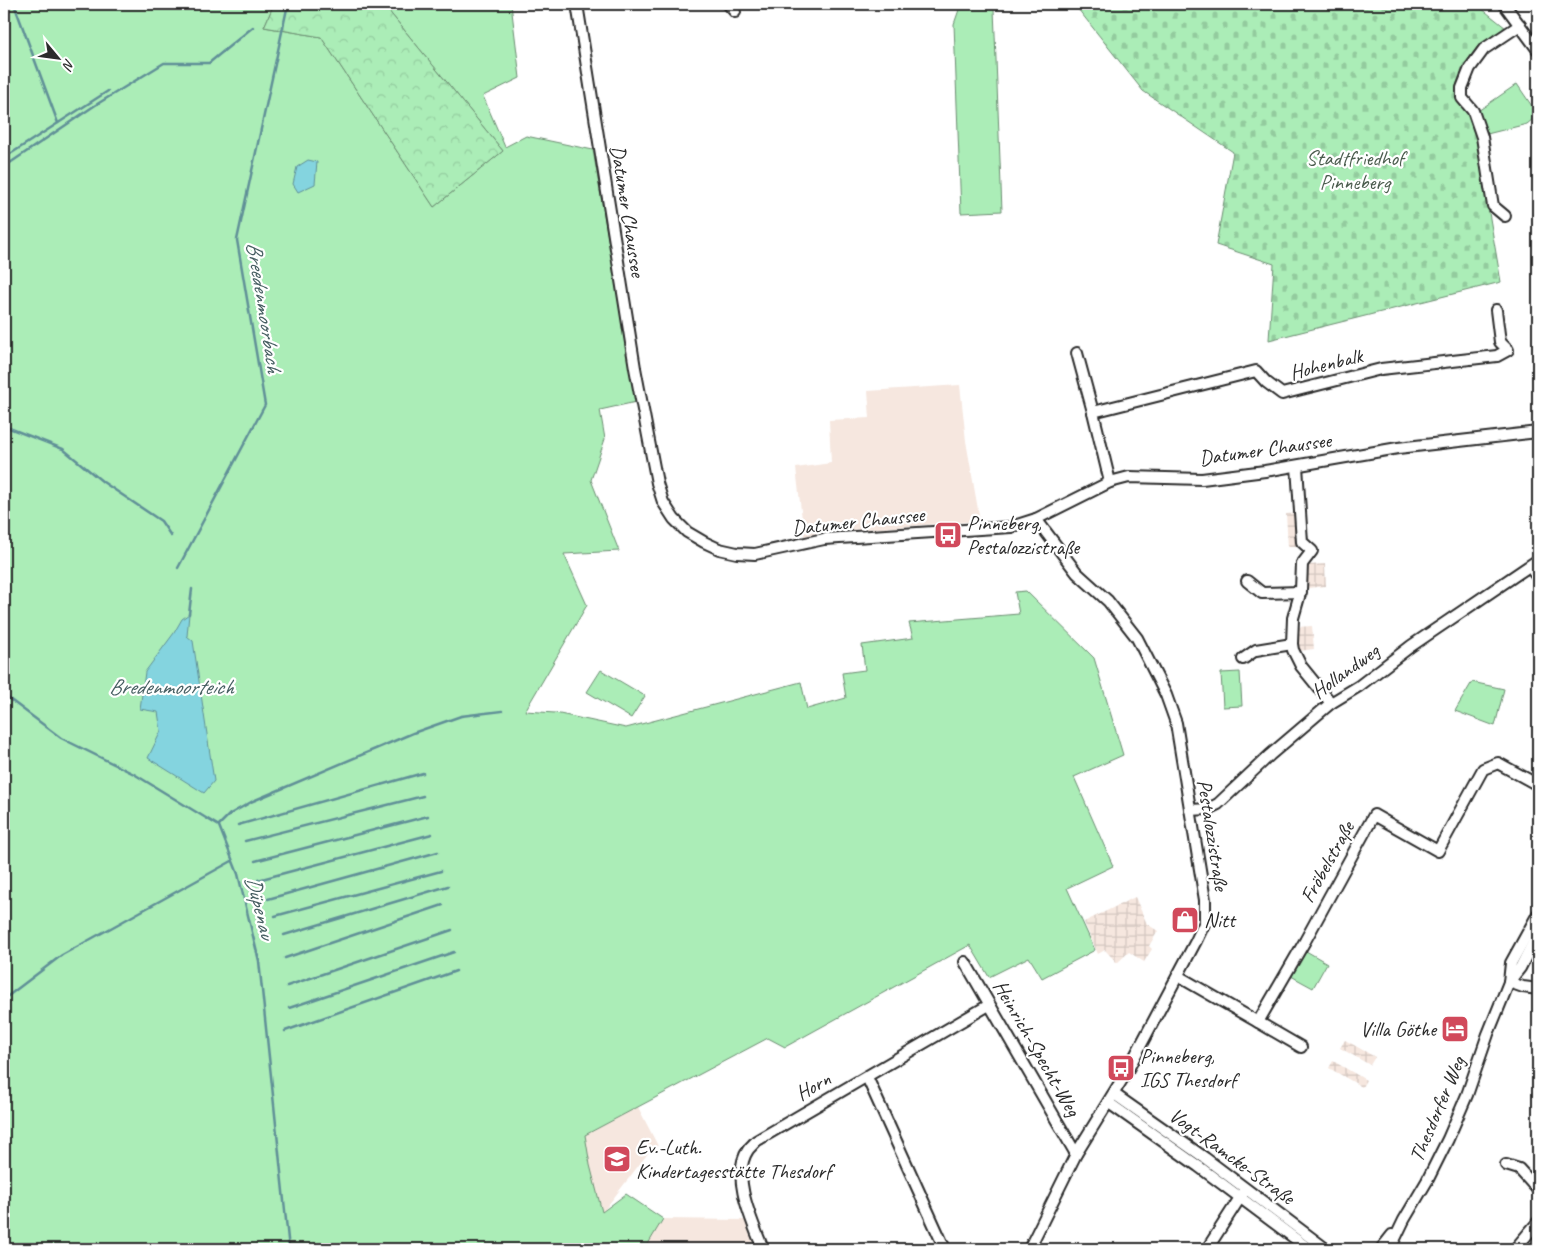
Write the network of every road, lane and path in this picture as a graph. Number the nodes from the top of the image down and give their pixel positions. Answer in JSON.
{"nodes":[{"id":1,"x":577,"y":4,"type":"edge"},
{"id":2,"x":1504,"y":4,"type":"edge"},
{"id":3,"x":1520,"y":24,"type":"junction"},
{"id":4,"x":1538,"y":50,"type":"edge"},
{"id":5,"x":1505,"y":216,"type":"dead end"},
{"id":6,"x":1496,"y":310,"type":"dead end"},
{"id":7,"x":1076,"y":353,"type":"dead end"},
{"id":8,"x":1093,"y":412,"type":"junction"},
{"id":9,"x":1538,"y":432,"type":"edge"},
{"id":10,"x":1297,"y":466,"type":"junction"},
{"id":11,"x":1110,"y":482,"type":"junction"},
{"id":12,"x":1036,"y":519,"type":"junction"},
{"id":13,"x":1534,"y":563,"type":"edge"},
{"id":14,"x":1538,"y":578,"type":"edge"},
{"id":15,"x":1247,"y":581,"type":"dead end"},
{"id":16,"x":1301,"y":592,"type":"junction"},
{"id":17,"x":1292,"y":644,"type":"junction"},
{"id":18,"x":1243,"y":659,"type":"dead end"},
{"id":19,"x":1331,"y":703,"type":"junction"},
{"id":20,"x":1538,"y":785,"type":"edge"},
{"id":21,"x":1190,"y":810,"type":"junction"},
{"id":22,"x":1538,"y":914,"type":"edge"},
{"id":23,"x":1538,"y":933,"type":"edge"},
{"id":24,"x":965,"y":962,"type":"dead end"},
{"id":25,"x":1178,"y":976,"type":"junction"},
{"id":26,"x":1509,"y":982,"type":"junction"},
{"id":27,"x":1538,"y":988,"type":"edge"},
{"id":28,"x":989,"y":1005,"type":"junction"},
{"id":29,"x":1258,"y":1022,"type":"junction"},
{"id":30,"x":1301,"y":1047,"type":"dead end"},
{"id":31,"x":867,"y":1077,"type":"junction"},
{"id":32,"x":1114,"y":1094,"type":"junction"},
{"id":33,"x":1109,"y":1103,"type":"junction"},
{"id":34,"x":1076,"y":1154,"type":"junction"},
{"id":35,"x":1506,"y":1165,"type":"dead end"},
{"id":36,"x":1538,"y":1190,"type":"edge"},
{"id":37,"x":1243,"y":1193,"type":"junction"},
{"id":38,"x":1404,"y":1220,"type":"junction"},
{"id":39,"x":1538,"y":1222,"type":"edge"},
{"id":40,"x":762,"y":1249,"type":"edge"},
{"id":41,"x":945,"y":1249,"type":"edge"},
{"id":42,"x":1028,"y":1249,"type":"edge"},
{"id":43,"x":1207,"y":1249,"type":"edge"},
{"id":44,"x":1309,"y":1249,"type":"edge"},
{"id":45,"x":1326,"y":1249,"type":"edge"},
{"id":46,"x":1381,"y":1249,"type":"edge"},
{"id":47,"x":1390,"y":1249,"type":"edge"},
{"id":48,"x":1515,"y":1249,"type":"edge"}],
"edges":[{"from":1,"to":12,"type":"street","name":"Datumer Chaussee"},
{"from":2,"to":3,"type":"street"},
{"from":3,"to":4,"type":"street"},
{"from":3,"to":5,"type":"street"},
{"from":6,"to":8,"type":"street","name":"Hohenbalk"},
{"from":7,"to":8,"type":"street"},
{"from":8,"to":11,"type":"street"},
{"from":9,"to":10,"type":"street","name":"Datumer Chaussee"},
{"from":10,"to":11,"type":"street","name":"Datumer Chaussee"},
{"from":10,"to":16,"type":"street"},
{"from":11,"to":12,"type":"street","name":"Datumer Chaussee"},
{"from":12,"to":21,"type":"street","name":"Pestalozzistraße"},
{"from":13,"to":14,"type":"street","name":"Hollandweg"},
{"from":13,"to":19,"type":"street","name":"Hollandweg"},
{"from":15,"to":16,"type":"street"},
{"from":16,"to":17,"type":"street"},
{"from":17,"to":18,"type":"street"},
{"from":17,"to":19,"type":"street"},
{"from":19,"to":21,"type":"street","name":"Hollandweg"},
{"from":20,"to":29,"type":"street","name":"Fröbelstraße"},
{"from":21,"to":25,"type":"street","name":"Pestalozzistraße"},
{"from":22,"to":26,"type":"street","name":"Thesdorfer Weg"},
{"from":23,"to":26,"type":"street","name":"Thesdorfer Weg"},
{"from":24,"to":28,"type":"street","name":"Heinrich-Specht-Weg"},
{"from":25,"to":29,"type":"street"},
{"from":25,"to":32,"type":"street","name":"Pestalozzistraße"},
{"from":26,"to":27,"type":"street"},
{"from":26,"to":38,"type":"street","name":"Thesdorfer Weg"},
{"from":28,"to":31,"type":"street","name":"Horn"},
{"from":28,"to":34,"type":"street","name":"Heinrich-Specht-Weg"},
{"from":29,"to":30,"type":"street"},
{"from":31,"to":40,"type":"street","name":"Horn"},
{"from":31,"to":41,"type":"street"},
{"from":32,"to":33,"type":"street","name":"Pestalozzistraße"},
{"from":32,"to":37,"type":"street","name":"Vogt-Ramcke-Straße"},
{"from":33,"to":34,"type":"street","name":"Pestalozzistraße"},
{"from":33,"to":37,"type":"street","name":"Vogt-Ramcke-Straße"},
{"from":34,"to":42,"type":"street","name":"Pestalozzistraße"},
{"from":35,"to":36,"type":"street"},
{"from":37,"to":43,"type":"street"},
{"from":37,"to":44,"type":"street","name":"Vogt-Ramcke-Straße"},
{"from":37,"to":45,"type":"street","name":"Vogt-Ramcke-Straße"},
{"from":38,"to":46,"type":"street","name":"Thesdorfer Weg"},
{"from":38,"to":47,"type":"street","name":"Thesdorfer Weg"},
{"from":39,"to":48,"type":"street"}]}
